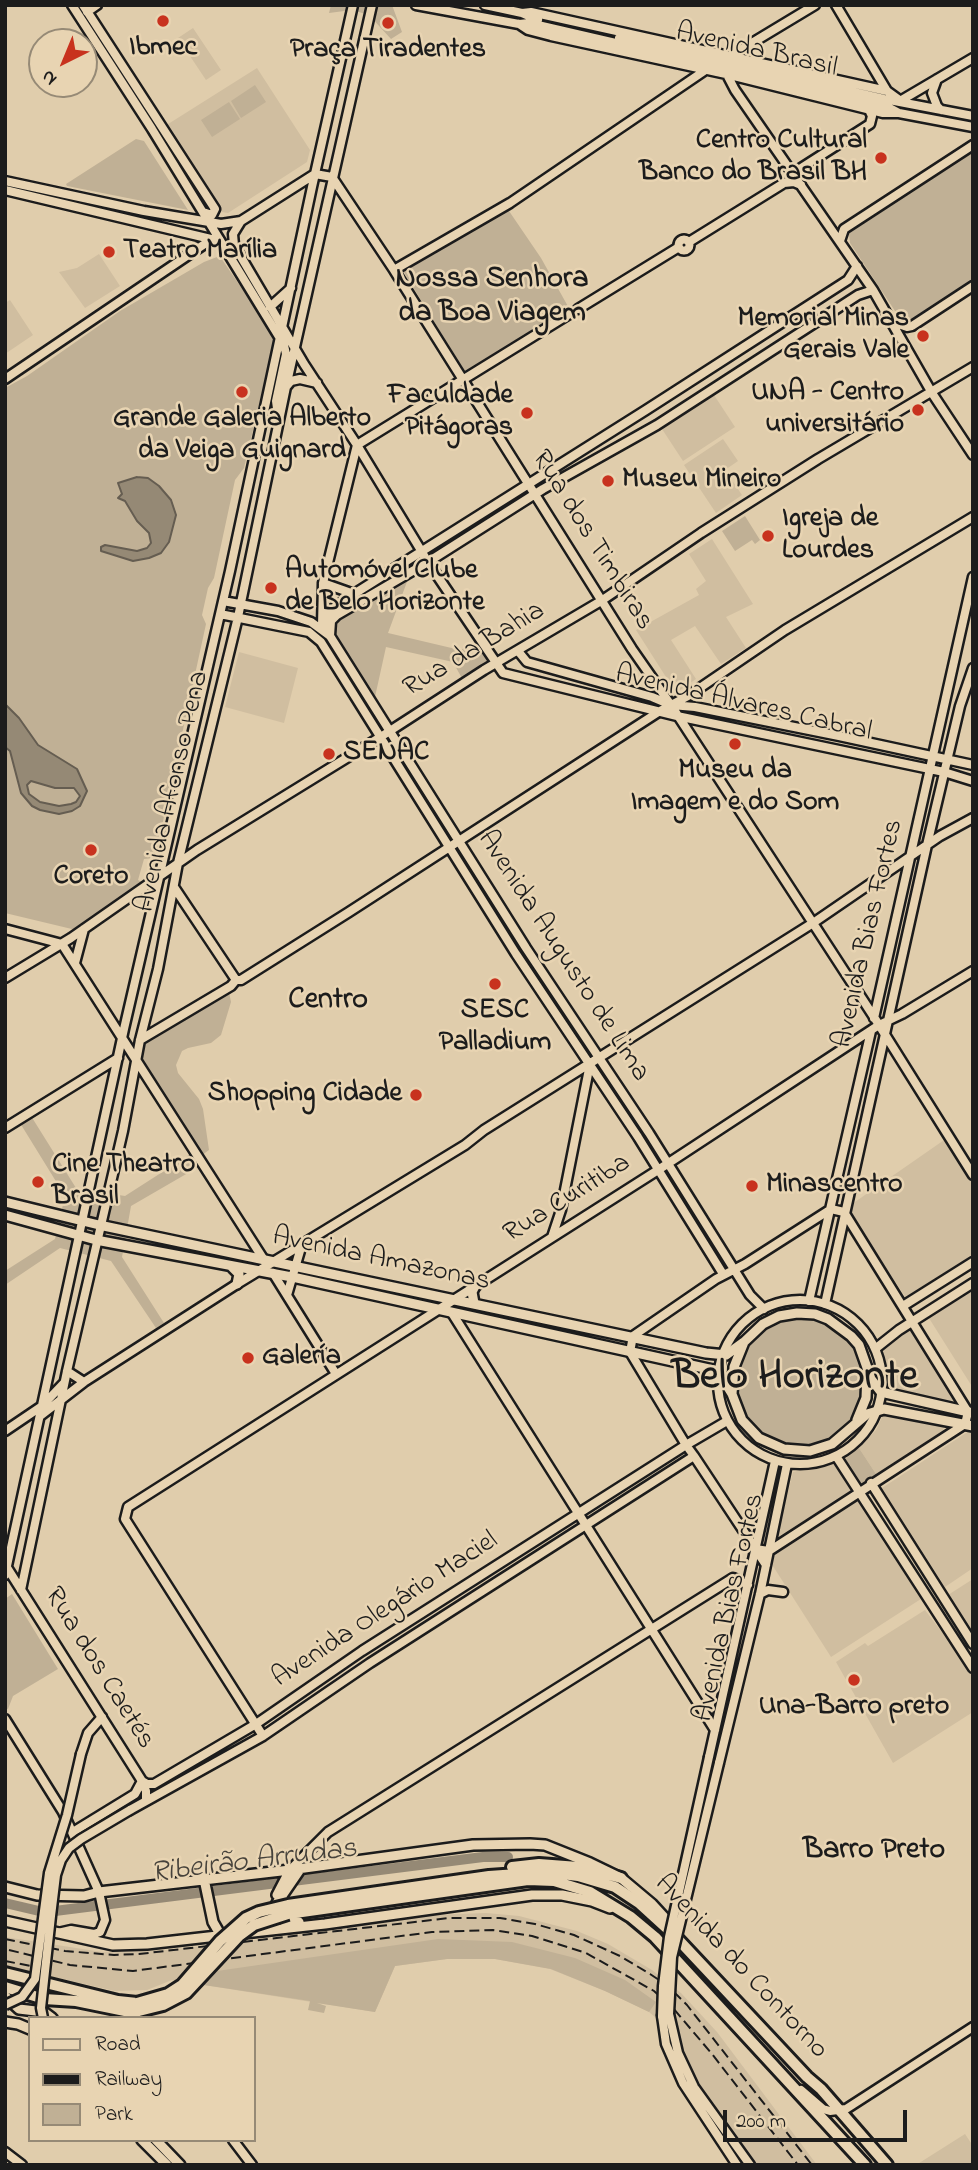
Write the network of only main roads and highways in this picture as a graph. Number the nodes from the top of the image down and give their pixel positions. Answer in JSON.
{"nodes":[{"id":1,"x":5,"y":1202,"type":"edge"},
{"id":2,"x":5,"y":1215,"type":"edge"},
{"id":3,"x":230,"y":1265,"type":"junction"},
{"id":4,"x":237,"y":1284,"type":"road end"},
{"id":5,"x":475,"y":1284,"type":"road end"},
{"id":6,"x":474,"y":1303,"type":"junction"},
{"id":7,"x":744,"y":1342,"type":"junction"},
{"id":8,"x":866,"y":1364,"type":"junction"},
{"id":9,"x":732,"y":1394,"type":"junction"},
{"id":10,"x":971,"y":1412,"type":"edge"},
{"id":11,"x":969,"y":1425,"type":"edge"},
{"id":12,"x":853,"y":1426,"type":"junction"},
{"id":13,"x":489,"y":1876,"type":"junction"},
{"id":14,"x":621,"y":1878,"type":"junction"},
{"id":15,"x":204,"y":1883,"type":"junction"},
{"id":16,"x":285,"y":1886,"type":"junction"},
{"id":17,"x":5,"y":1887,"type":"edge"},
{"id":18,"x":631,"y":1917,"type":"junction"},
{"id":19,"x":5,"y":1921,"type":"edge"},
{"id":20,"x":325,"y":1924,"type":"junction"},
{"id":21,"x":252,"y":1931,"type":"junction"},
{"id":22,"x":221,"y":1936,"type":"junction"},
{"id":23,"x":5,"y":1973,"type":"edge"},
{"id":24,"x":5,"y":1986,"type":"edge"},
{"id":25,"x":5,"y":1997,"type":"edge"},
{"id":26,"x":138,"y":2007,"type":"junction"},
{"id":27,"x":49,"y":2016,"type":"edge"},
{"id":28,"x":5,"y":2022,"type":"edge"},
{"id":29,"x":28,"y":2028,"type":"edge"},
{"id":30,"x":821,"y":2089,"type":"junction"},
{"id":31,"x":144,"y":2142,"type":"edge"},
{"id":32,"x":158,"y":2142,"type":"edge"},
{"id":33,"x":167,"y":2165,"type":"edge"},
{"id":34,"x":180,"y":2165,"type":"edge"},
{"id":35,"x":865,"y":2165,"type":"edge"},
{"id":36,"x":887,"y":2165,"type":"edge"}],
"edges":[{"from":1,"to":6,"type":"main road","name":"Avenida Amazonas"},
{"from":2,"to":3,"type":"main road","name":"Avenida Amazonas"},
{"from":3,"to":4,"type":"main road"},
{"from":3,"to":9,"type":"main road","name":"Avenida Amazonas"},
{"from":5,"to":6,"type":"main road"},
{"from":6,"to":7,"type":"main road","name":"Avenida Amazonas"},
{"from":7,"to":8,"type":"main road"},
{"from":7,"to":9,"type":"main road"},
{"from":8,"to":10,"type":"main road"},
{"from":8,"to":12,"type":"main road"},
{"from":9,"to":12,"type":"main road"},
{"from":11,"to":12,"type":"main road"},
{"from":13,"to":14,"type":"highway"},
{"from":13,"to":16,"type":"highway","name":"Avenida do Contorno"},
{"from":13,"to":30,"type":"highway","name":"Avenida do Contorno"},
{"from":14,"to":16,"type":"main road","name":"Avenida do Contorno"},
{"from":14,"to":30,"type":"main road","name":"Avenida do Contorno"},
{"from":15,"to":16,"type":"main road","name":"Avenida do Contorno"},
{"from":15,"to":17,"type":"main road","name":"Avenida do Contorno"},
{"from":15,"to":22,"type":"main road"},
{"from":16,"to":18,"type":"highway","name":"Avenida do Contorno"},
{"from":16,"to":20,"type":"main road"},
{"from":16,"to":21,"type":"main road"},
{"from":16,"to":26,"type":"highway","name":"Avenida do Contorno","bridge":true},
{"from":18,"to":20,"type":"main road","name":"Avenida do Contorno"},
{"from":18,"to":35,"type":"highway","name":"Avenida do Contorno"},
{"from":19,"to":22,"type":"main road","name":"Avenida do Contorno"},
{"from":20,"to":21,"type":"main road","name":"Avenida do Contorno"},
{"from":21,"to":22,"type":"main road","name":"Avenida do Contorno"},
{"from":23,"to":26,"type":"highway","name":"Avenida do Contorno"},
{"from":24,"to":26,"type":"highway","name":"Avenida do Contorno"},
{"from":25,"to":27,"type":"main road"},
{"from":28,"to":29,"type":"main road"},
{"from":30,"to":36,"type":"highway","name":"Avenida do Contorno"},
{"from":31,"to":33,"type":"main road"},
{"from":32,"to":34,"type":"main road"}]}
